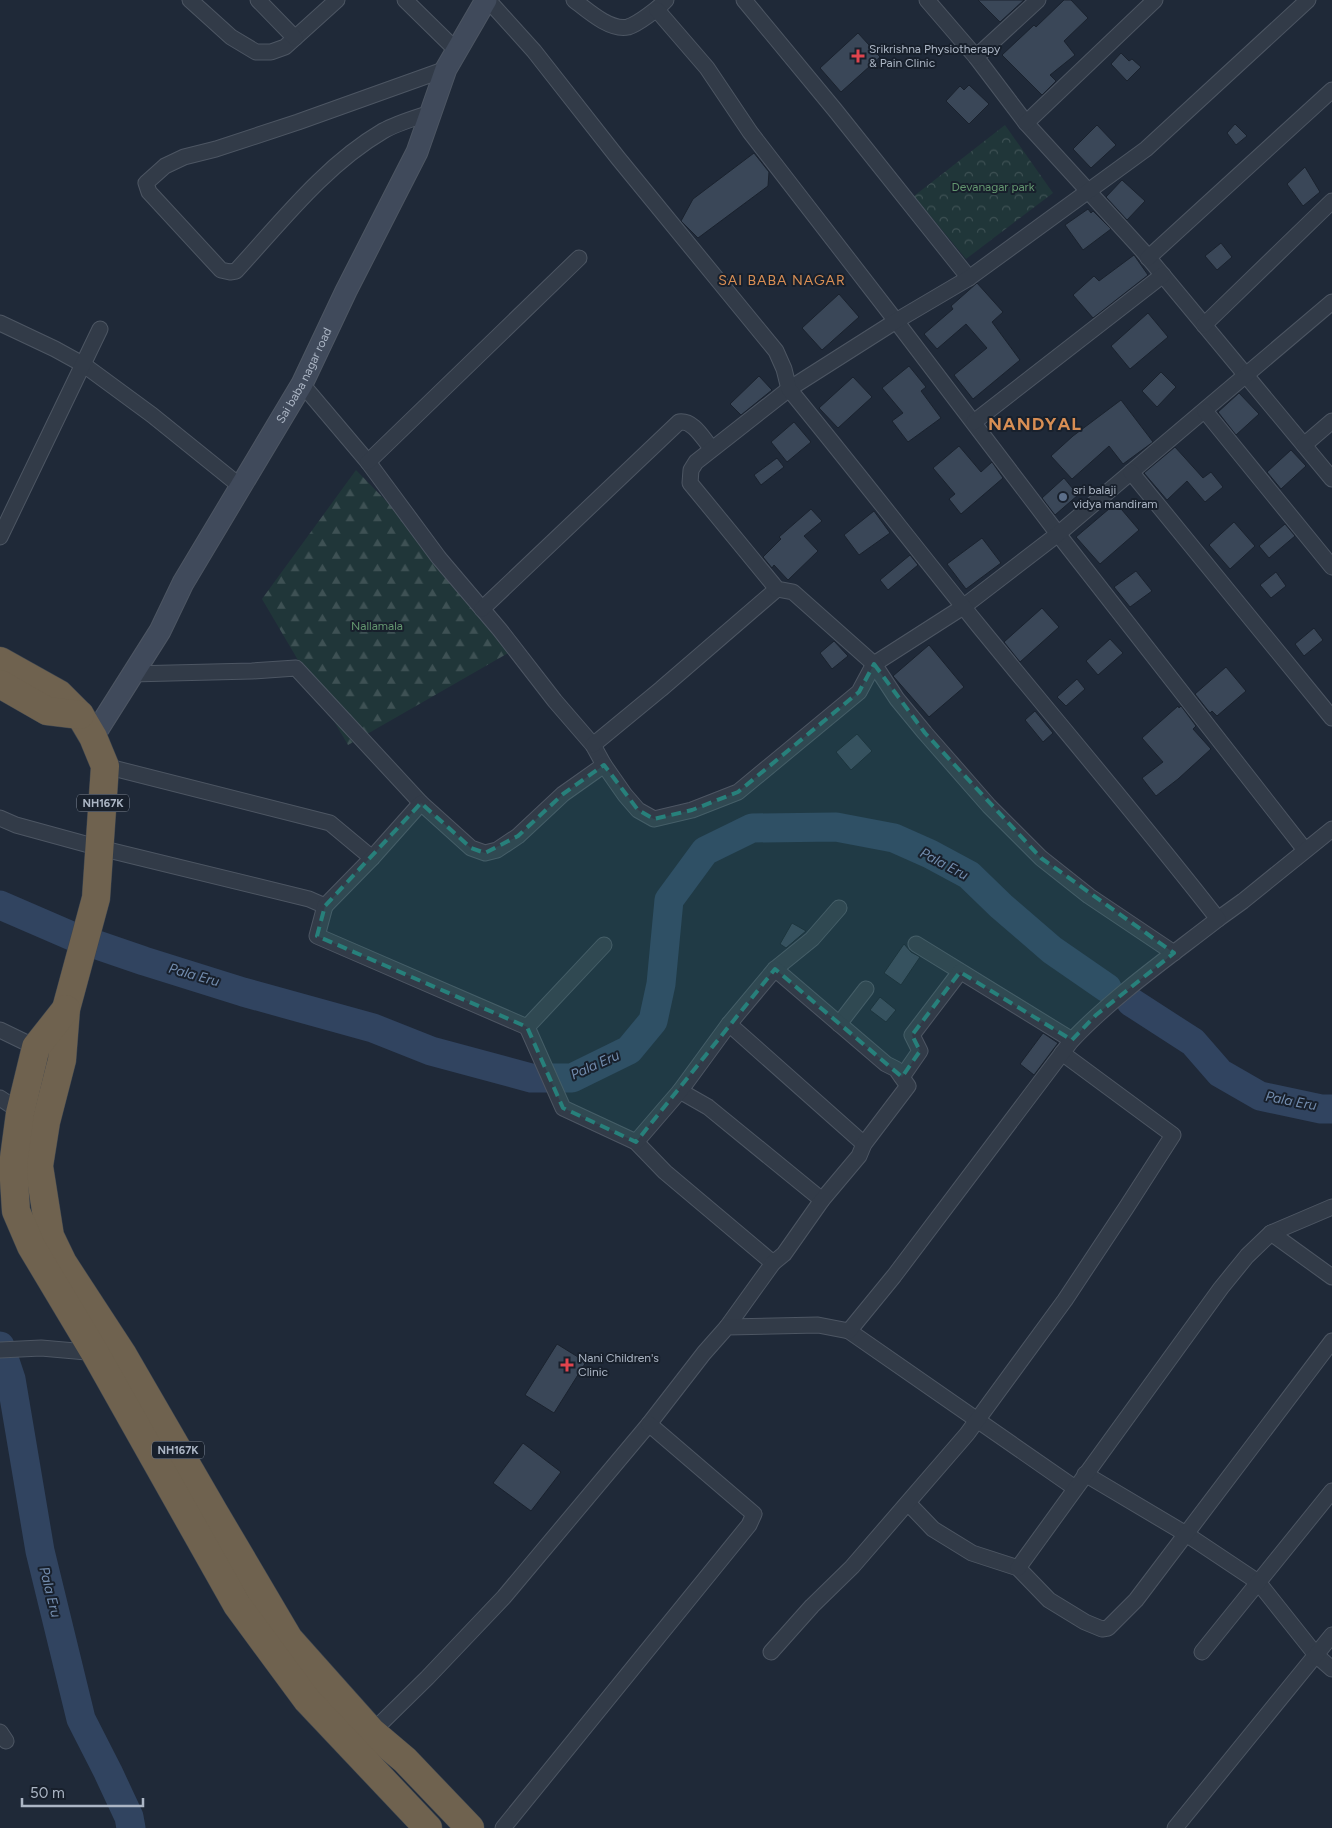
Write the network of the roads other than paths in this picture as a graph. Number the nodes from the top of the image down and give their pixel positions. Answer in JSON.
{"nodes":[{"id":1,"x":190,"y":0,"type":"edge"},
{"id":2,"x":258,"y":0,"type":"edge"},
{"id":3,"x":337,"y":0,"type":"edge"},
{"id":4,"x":405,"y":0,"type":"edge"},
{"id":5,"x":487,"y":0,"type":"edge"},
{"id":6,"x":574,"y":0,"type":"edge"},
{"id":7,"x":744,"y":0,"type":"edge"},
{"id":8,"x":927,"y":0,"type":"edge"},
{"id":9,"x":1038,"y":0,"type":"edge"},
{"id":10,"x":1155,"y":0,"type":"edge"},
{"id":11,"x":1308,"y":0,"type":"edge"},
{"id":12,"x":662,"y":5,"type":"edge"},
{"id":13,"x":295,"y":38,"type":"junction"},
{"id":14,"x":456,"y":50,"type":"junction"},
{"id":15,"x":976,"y":57,"type":"junction"},
{"id":16,"x":446,"y":69,"type":"junction"},
{"id":17,"x":1332,"y":90,"type":"edge"},
{"id":18,"x":430,"y":113,"type":"junction"},
{"id":19,"x":1026,"y":123,"type":"junction"},
{"id":20,"x":1088,"y":192,"type":"junction"},
{"id":21,"x":1332,"y":200,"type":"edge"},
{"id":22,"x":579,"y":258,"type":"dead end"},
{"id":23,"x":1148,"y":258,"type":"junction"},
{"id":24,"x":1163,"y":275,"type":"junction"},
{"id":25,"x":969,"y":278,"type":"junction"},
{"id":26,"x":1332,"y":302,"type":"edge"},
{"id":27,"x":896,"y":321,"type":"junction"},
{"id":28,"x":0,"y":324,"type":"edge"},
{"id":29,"x":1204,"y":325,"type":"junction"},
{"id":30,"x":100,"y":329,"type":"dead end"},
{"id":31,"x":84,"y":365,"type":"junction"},
{"id":32,"x":1246,"y":375,"type":"junction"},
{"id":33,"x":302,"y":384,"type":"junction"},
{"id":34,"x":789,"y":389,"type":"junction"},
{"id":35,"x":1204,"y":411,"type":"junction"},
{"id":36,"x":1332,"y":421,"type":"edge"},
{"id":37,"x":974,"y":422,"type":"junction"},
{"id":38,"x":1304,"y":445,"type":"junction"},
{"id":39,"x":712,"y":450,"type":"junction"},
{"id":40,"x":368,"y":462,"type":"junction"},
{"id":41,"x":1131,"y":472,"type":"junction"},
{"id":42,"x":1332,"y":479,"type":"edge"},
{"id":43,"x":240,"y":486,"type":"junction"},
{"id":44,"x":1058,"y":534,"type":"junction"},
{"id":45,"x":0,"y":537,"type":"edge"},
{"id":46,"x":1332,"y":568,"type":"edge"},
{"id":47,"x":777,"y":590,"type":"junction"},
{"id":48,"x":963,"y":607,"type":"junction"},
{"id":49,"x":482,"y":609,"type":"junction"},
{"id":50,"x":0,"y":661,"type":"edge"},
{"id":51,"x":874,"y":664,"type":"junction"},
{"id":52,"x":131,"y":674,"type":"junction"},
{"id":53,"x":0,"y":684,"type":"edge"},
{"id":54,"x":1332,"y":718,"type":"edge"},
{"id":55,"x":86,"y":726,"type":"junction"},
{"id":56,"x":593,"y":745,"type":"junction"},
{"id":57,"x":604,"y":765,"type":"junction"},
{"id":58,"x":105,"y":766,"type":"junction"},
{"id":59,"x":422,"y":803,"type":"junction"},
{"id":60,"x":0,"y":818,"type":"edge"},
{"id":61,"x":1332,"y":828,"type":"edge"},
{"id":62,"x":100,"y":848,"type":"junction"},
{"id":63,"x":1305,"y":850,"type":"junction"},
{"id":64,"x":372,"y":858,"type":"junction"},
{"id":65,"x":325,"y":906,"type":"junction"},
{"id":66,"x":839,"y":908,"type":"dead end"},
{"id":67,"x":1218,"y":919,"type":"junction"},
{"id":68,"x":916,"y":944,"type":"dead end"},
{"id":69,"x":604,"y":945,"type":"dead end"},
{"id":70,"x":1174,"y":954,"type":"junction"},
{"id":71,"x":775,"y":968,"type":"junction"},
{"id":72,"x":960,"y":972,"type":"junction"},
{"id":73,"x":866,"y":989,"type":"dead end"},
{"id":74,"x":66,"y":1008,"type":"junction"},
{"id":75,"x":729,"y":1024,"type":"junction"},
{"id":76,"x":838,"y":1024,"type":"junction"},
{"id":77,"x":528,"y":1027,"type":"junction"},
{"id":78,"x":0,"y":1030,"type":"edge"},
{"id":79,"x":1072,"y":1040,"type":"junction"},
{"id":80,"x":36,"y":1047,"type":"junction"},
{"id":81,"x":1062,"y":1054,"type":"junction"},
{"id":82,"x":62,"y":1060,"type":"junction"},
{"id":83,"x":902,"y":1078,"type":"junction"},
{"id":84,"x":680,"y":1091,"type":"junction"},
{"id":85,"x":10,"y":1106,"type":"edge"},
{"id":86,"x":46,"y":1122,"type":"junction"},
{"id":87,"x":636,"y":1142,"type":"junction"},
{"id":88,"x":864,"y":1144,"type":"junction"},
{"id":89,"x":822,"y":1200,"type":"junction"},
{"id":90,"x":1332,"y":1207,"type":"edge"},
{"id":91,"x":1271,"y":1233,"type":"junction"},
{"id":92,"x":772,"y":1263,"type":"junction"},
{"id":93,"x":1332,"y":1277,"type":"edge"},
{"id":94,"x":727,"y":1328,"type":"junction"},
{"id":95,"x":849,"y":1331,"type":"junction"},
{"id":96,"x":1332,"y":1341,"type":"edge"},
{"id":97,"x":0,"y":1350,"type":"edge"},
{"id":98,"x":95,"y":1353,"type":"junction"},
{"id":99,"x":123,"y":1355,"type":"junction"},
{"id":100,"x":977,"y":1420,"type":"junction"},
{"id":101,"x":649,"y":1424,"type":"junction"},
{"id":102,"x":1085,"y":1474,"type":"junction"},
{"id":103,"x":1075,"y":1488,"type":"junction"},
{"id":104,"x":1332,"y":1490,"type":"edge"},
{"id":105,"x":908,"y":1503,"type":"junction"},
{"id":106,"x":1186,"y":1534,"type":"junction"},
{"id":107,"x":1018,"y":1568,"type":"junction"},
{"id":108,"x":1258,"y":1582,"type":"junction"},
{"id":109,"x":1332,"y":1635,"type":"edge"},
{"id":110,"x":771,"y":1652,"type":"dead end"},
{"id":111,"x":1202,"y":1652,"type":"dead end"},
{"id":112,"x":1316,"y":1655,"type":"junction"},
{"id":113,"x":1332,"y":1669,"type":"edge"},
{"id":114,"x":372,"y":1732,"type":"junction"},
{"id":115,"x":428,"y":1828,"type":"edge"},
{"id":116,"x":470,"y":1828,"type":"edge"},
{"id":117,"x":503,"y":1828,"type":"edge"},
{"id":118,"x":1175,"y":1828,"type":"edge"}],
"edges":[{"from":1,"to":13,"type":"street"},
{"from":2,"to":13,"type":"street"},
{"from":3,"to":13,"type":"street"},
{"from":4,"to":14,"type":"street"},
{"from":5,"to":14,"type":"main road","name":"Sai baba nagar road"},
{"from":5,"to":34,"type":"street"},
{"from":6,"to":12,"type":"street"},
{"from":7,"to":25,"type":"street"},
{"from":8,"to":15,"type":"street"},
{"from":9,"to":15,"type":"street"},
{"from":10,"to":19,"type":"street"},
{"from":11,"to":20,"type":"street"},
{"from":12,"to":27,"type":"street"},
{"from":14,"to":16,"type":"main road","name":"Sai baba nagar road"},
{"from":15,"to":19,"type":"street"},
{"from":16,"to":18,"type":"main road","name":"Sai baba nagar road"},
{"from":16,"to":18,"type":"street"},
{"from":17,"to":23,"type":"street"},
{"from":18,"to":33,"type":"main road","name":"Sai baba nagar road"},
{"from":19,"to":20,"type":"street"},
{"from":20,"to":23,"type":"street"},
{"from":20,"to":25,"type":"street"},
{"from":21,"to":29,"type":"street"},
{"from":22,"to":40,"type":"street"},
{"from":23,"to":24,"type":"street"},
{"from":24,"to":29,"type":"street"},
{"from":24,"to":37,"type":"street"},
{"from":25,"to":27,"type":"street"},
{"from":26,"to":32,"type":"street"},
{"from":27,"to":34,"type":"street"},
{"from":27,"to":37,"type":"street"},
{"from":28,"to":31,"type":"street"},
{"from":29,"to":32,"type":"street"},
{"from":30,"to":31,"type":"street"},
{"from":31,"to":43,"type":"street"},
{"from":31,"to":45,"type":"street"},
{"from":32,"to":35,"type":"street"},
{"from":32,"to":38,"type":"street"},
{"from":33,"to":40,"type":"street"},
{"from":33,"to":43,"type":"main road","name":"Sai baba nagar road"},
{"from":34,"to":39,"type":"street"},
{"from":34,"to":48,"type":"street"},
{"from":35,"to":41,"type":"street"},
{"from":35,"to":46,"type":"street"},
{"from":36,"to":38,"type":"street"},
{"from":37,"to":44,"type":"street"},
{"from":38,"to":42,"type":"street"},
{"from":39,"to":47,"type":"street"},
{"from":39,"to":49,"type":"street"},
{"from":40,"to":49,"type":"street"},
{"from":41,"to":44,"type":"street"},
{"from":41,"to":54,"type":"street"},
{"from":43,"to":52,"type":"main road","name":"Sai baba nagar road"},
{"from":44,"to":48,"type":"street"},
{"from":44,"to":63,"type":"street"},
{"from":47,"to":51,"type":"street"},
{"from":47,"to":56,"type":"street"},
{"from":48,"to":51,"type":"street"},
{"from":48,"to":67,"type":"street"},
{"from":49,"to":56,"type":"street"},
{"from":50,"to":55,"type":"highway","number":"NH167K"},
{"from":51,"to":57,"type":"street"},
{"from":51,"to":70,"type":"street"},
{"from":52,"to":55,"type":"main road","name":"Sai baba nagar road"},
{"from":52,"to":59,"type":"street"},
{"from":53,"to":55,"type":"highway"},
{"from":55,"to":58,"type":"highway","number":"NH167K"},
{"from":56,"to":57,"type":"street"},
{"from":57,"to":59,"type":"street"},
{"from":58,"to":62,"type":"highway","number":"NH167K"},
{"from":58,"to":64,"type":"street"},
{"from":59,"to":64,"type":"street"},
{"from":60,"to":62,"type":"street"},
{"from":61,"to":63,"type":"street"},
{"from":62,"to":65,"type":"street"},
{"from":62,"to":74,"type":"highway","number":"NH167K"},
{"from":63,"to":67,"type":"street"},
{"from":64,"to":65,"type":"street"},
{"from":65,"to":77,"type":"street"},
{"from":66,"to":71,"type":"street"},
{"from":67,"to":70,"type":"street"},
{"from":68,"to":72,"type":"street"},
{"from":69,"to":77,"type":"street"},
{"from":70,"to":79,"type":"street"},
{"from":71,"to":75,"type":"street"},
{"from":71,"to":76,"type":"street"},
{"from":72,"to":79,"type":"street"},
{"from":72,"to":83,"type":"street"},
{"from":73,"to":76,"type":"street"},
{"from":74,"to":80,"type":"highway","number":"NH167K"},
{"from":74,"to":82,"type":"highway","number":"NH167K"},
{"from":75,"to":84,"type":"street"},
{"from":75,"to":88,"type":"street"},
{"from":76,"to":83,"type":"street"},
{"from":77,"to":87,"type":"street"},
{"from":78,"to":80,"type":"street"},
{"from":79,"to":81,"type":"street"},
{"from":80,"to":82,"type":"street"},
{"from":80,"to":85,"type":"highway","number":"NH167K"},
{"from":81,"to":95,"type":"street"},
{"from":81,"to":100,"type":"street"},
{"from":82,"to":86,"type":"highway","number":"NH167K"},
{"from":83,"to":88,"type":"street"},
{"from":84,"to":87,"type":"street"},
{"from":84,"to":89,"type":"street"},
{"from":85,"to":86,"type":"street"},
{"from":85,"to":98,"type":"highway","number":"NH167K"},
{"from":86,"to":99,"type":"highway","number":"NH167K"},
{"from":87,"to":92,"type":"street"},
{"from":88,"to":89,"type":"street"},
{"from":89,"to":92,"type":"street"},
{"from":90,"to":91,"type":"street"},
{"from":91,"to":93,"type":"street"},
{"from":91,"to":102,"type":"street"},
{"from":92,"to":94,"type":"street"},
{"from":94,"to":95,"type":"street"},
{"from":94,"to":101,"type":"street"},
{"from":95,"to":100,"type":"street"},
{"from":96,"to":106,"type":"street"},
{"from":97,"to":98,"type":"street"},
{"from":98,"to":99,"type":"street"},
{"from":98,"to":115,"type":"highway","number":"NH167K"},
{"from":99,"to":114,"type":"highway","number":"NH167K"},
{"from":100,"to":103,"type":"street"},
{"from":100,"to":105,"type":"street"},
{"from":101,"to":114,"type":"street"},
{"from":101,"to":117,"type":"street"},
{"from":102,"to":103,"type":"street"},
{"from":102,"to":106,"type":"street"},
{"from":103,"to":107,"type":"street"},
{"from":104,"to":108,"type":"street"},
{"from":105,"to":107,"type":"street"},
{"from":105,"to":110,"type":"street"},
{"from":106,"to":107,"type":"street"},
{"from":106,"to":108,"type":"street"},
{"from":108,"to":111,"type":"street"},
{"from":108,"to":112,"type":"street"},
{"from":109,"to":112,"type":"street"},
{"from":112,"to":113,"type":"street"},
{"from":112,"to":118,"type":"street"},
{"from":114,"to":116,"type":"highway","number":"NH167K"}]}
